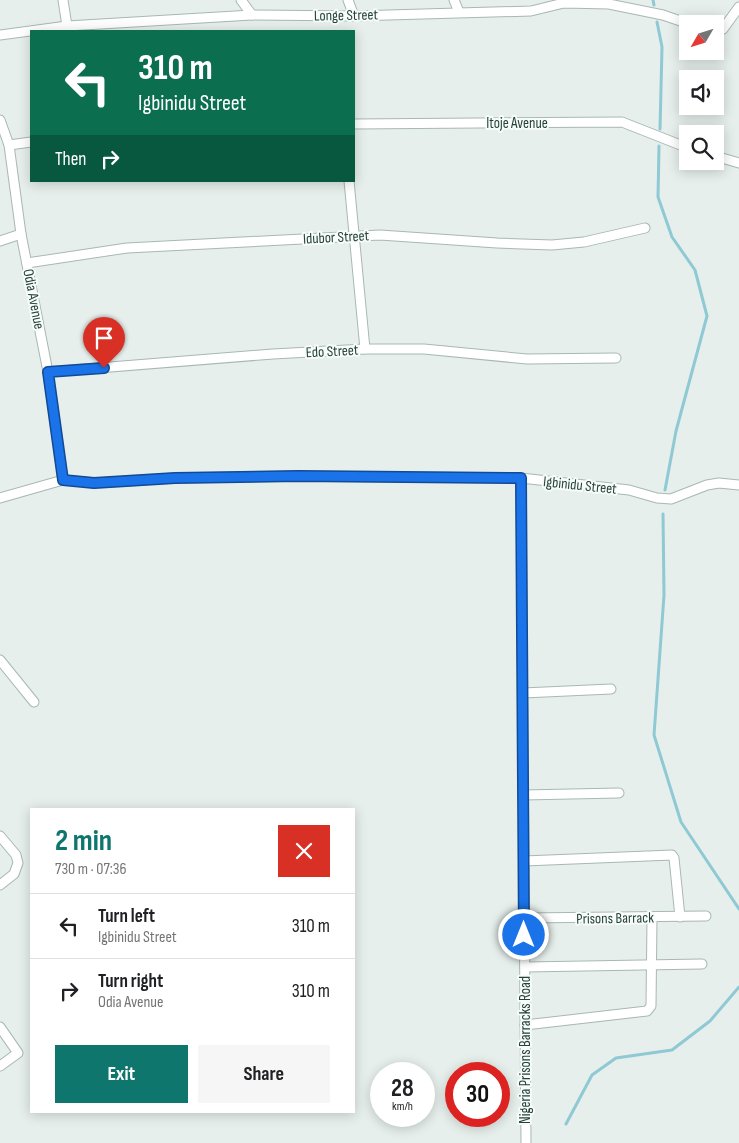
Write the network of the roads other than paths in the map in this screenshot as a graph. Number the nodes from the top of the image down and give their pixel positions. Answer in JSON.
{"nodes":[{"id":1,"x":63,"y":0,"type":"edge"},
{"id":2,"x":241,"y":0,"type":"edge"},
{"id":3,"x":348,"y":0,"type":"edge"},
{"id":4,"x":454,"y":0,"type":"edge"},
{"id":5,"x":563,"y":1,"type":"edge"},
{"id":6,"x":739,"y":7,"type":"edge"},
{"id":7,"x":459,"y":12,"type":"junction"},
{"id":8,"x":252,"y":15,"type":"junction"},
{"id":9,"x":354,"y":16,"type":"junction"},
{"id":10,"x":679,"y":21,"type":"edge"},
{"id":11,"x":67,"y":26,"type":"junction"},
{"id":12,"x":724,"y":26,"type":"edge"},
{"id":13,"x":37,"y":30,"type":"edge"},
{"id":14,"x":30,"y":31,"type":"edge"},
{"id":15,"x":0,"y":35,"type":"edge"},
{"id":16,"x":0,"y":123,"type":"edge"},
{"id":17,"x":355,"y":124,"type":"edge"},
{"id":18,"x":30,"y":142,"type":"edge"},
{"id":19,"x":9,"y":145,"type":"junction"},
{"id":20,"x":679,"y":145,"type":"edge"},
{"id":21,"x":724,"y":158,"type":"edge"},
{"id":22,"x":739,"y":162,"type":"edge"},
{"id":23,"x":349,"y":182,"type":"edge"},
{"id":24,"x":645,"y":228,"type":"dead end"},
{"id":25,"x":22,"y":234,"type":"junction"},
{"id":26,"x":354,"y":236,"type":"junction"},
{"id":27,"x":0,"y":242,"type":"edge"},
{"id":28,"x":27,"y":263,"type":"junction"},
{"id":29,"x":365,"y":349,"type":"junction"},
{"id":30,"x":616,"y":358,"type":"dead end"},
{"id":31,"x":48,"y":372,"type":"junction"},
{"id":32,"x":521,"y":478,"type":"junction"},
{"id":33,"x":63,"y":480,"type":"junction"},
{"id":34,"x":739,"y":485,"type":"edge"},
{"id":35,"x":0,"y":498,"type":"edge"},
{"id":36,"x":0,"y":660,"type":"edge"},
{"id":37,"x":611,"y":689,"type":"dead end"},
{"id":38,"x":523,"y":692,"type":"junction"},
{"id":39,"x":34,"y":702,"type":"dead end"},
{"id":40,"x":619,"y":793,"type":"dead end"},
{"id":41,"x":524,"y":795,"type":"junction"},
{"id":42,"x":0,"y":836,"type":"edge"},
{"id":43,"x":524,"y":861,"type":"junction"},
{"id":44,"x":0,"y":886,"type":"edge"},
{"id":45,"x":706,"y":916,"type":"dead end"},
{"id":46,"x":680,"y":917,"type":"junction"},
{"id":47,"x":524,"y":918,"type":"junction"},
{"id":48,"x":652,"y":918,"type":"junction"},
{"id":49,"x":702,"y":964,"type":"dead end"},
{"id":50,"x":652,"y":965,"type":"junction"},
{"id":51,"x":525,"y":967,"type":"junction"},
{"id":52,"x":525,"y":1025,"type":"junction"},
{"id":53,"x":0,"y":1027,"type":"edge"},
{"id":54,"x":0,"y":1066,"type":"edge"},
{"id":55,"x":526,"y":1143,"type":"edge"}],
"edges":[{"from":1,"to":11,"type":"street"},
{"from":2,"to":8,"type":"street"},
{"from":3,"to":9,"type":"street"},
{"from":4,"to":7,"type":"street"},
{"from":5,"to":7,"type":"street","name":"Longe Street"},
{"from":5,"to":10,"type":"street","name":"Longe Street"},
{"from":6,"to":12,"type":"street"},
{"from":7,"to":9,"type":"street","name":"Longe Street"},
{"from":8,"to":9,"type":"street","name":"Longe Street"},
{"from":8,"to":11,"type":"street","name":"Longe Street"},
{"from":11,"to":13,"type":"street","name":"Longe Street"},
{"from":14,"to":15,"type":"street","name":"Longe Street"},
{"from":16,"to":19,"type":"street","name":"Odia Avenue"},
{"from":17,"to":20,"type":"street","name":"Itoje Avenue"},
{"from":18,"to":19,"type":"street"},
{"from":19,"to":25,"type":"street","name":"Odia Avenue"},
{"from":21,"to":22,"type":"street"},
{"from":23,"to":26,"type":"street"},
{"from":24,"to":26,"type":"street","name":"Idubor Street"},
{"from":25,"to":27,"type":"street"},
{"from":25,"to":28,"type":"street","name":"Odia Avenue"},
{"from":26,"to":28,"type":"street","name":"Idubor Street"},
{"from":26,"to":29,"type":"street"},
{"from":28,"to":31,"type":"street","name":"Odia Avenue"},
{"from":29,"to":30,"type":"street","name":"Edo Street"},
{"from":29,"to":31,"type":"street","name":"Edo Street"},
{"from":31,"to":33,"type":"street","name":"Odia Avenue"},
{"from":32,"to":33,"type":"street","name":"Igbinidu Street"},
{"from":32,"to":34,"type":"street","name":"Igbinidu Street"},
{"from":32,"to":38,"type":"street","name":"Nigeria Prisons Barracks Road"},
{"from":33,"to":35,"type":"street","name":"Igbinidu Street"},
{"from":36,"to":39,"type":"street"},
{"from":37,"to":38,"type":"street"},
{"from":38,"to":41,"type":"street","name":"Nigeria Prisons Barracks Road"},
{"from":40,"to":41,"type":"street"},
{"from":41,"to":43,"type":"street","name":"Nigeria Prisons Barracks Road"},
{"from":42,"to":44,"type":"street"},
{"from":43,"to":46,"type":"street"},
{"from":43,"to":47,"type":"street","name":"Nigeria Prisons Barracks Road"},
{"from":45,"to":46,"type":"street","name":"Prisons Barrack"},
{"from":46,"to":48,"type":"street","name":"Prisons Barrack"},
{"from":47,"to":48,"type":"street","name":"Prisons Barrack"},
{"from":47,"to":51,"type":"street","name":"Nigeria Prisons Barracks Road"},
{"from":48,"to":50,"type":"street"},
{"from":49,"to":50,"type":"street"},
{"from":50,"to":51,"type":"street"},
{"from":50,"to":52,"type":"street"},
{"from":51,"to":52,"type":"street","name":"Nigeria Prisons Barracks Road"},
{"from":52,"to":55,"type":"street","name":"Nigeria Prisons Barracks Road"},
{"from":53,"to":54,"type":"street"}]}
